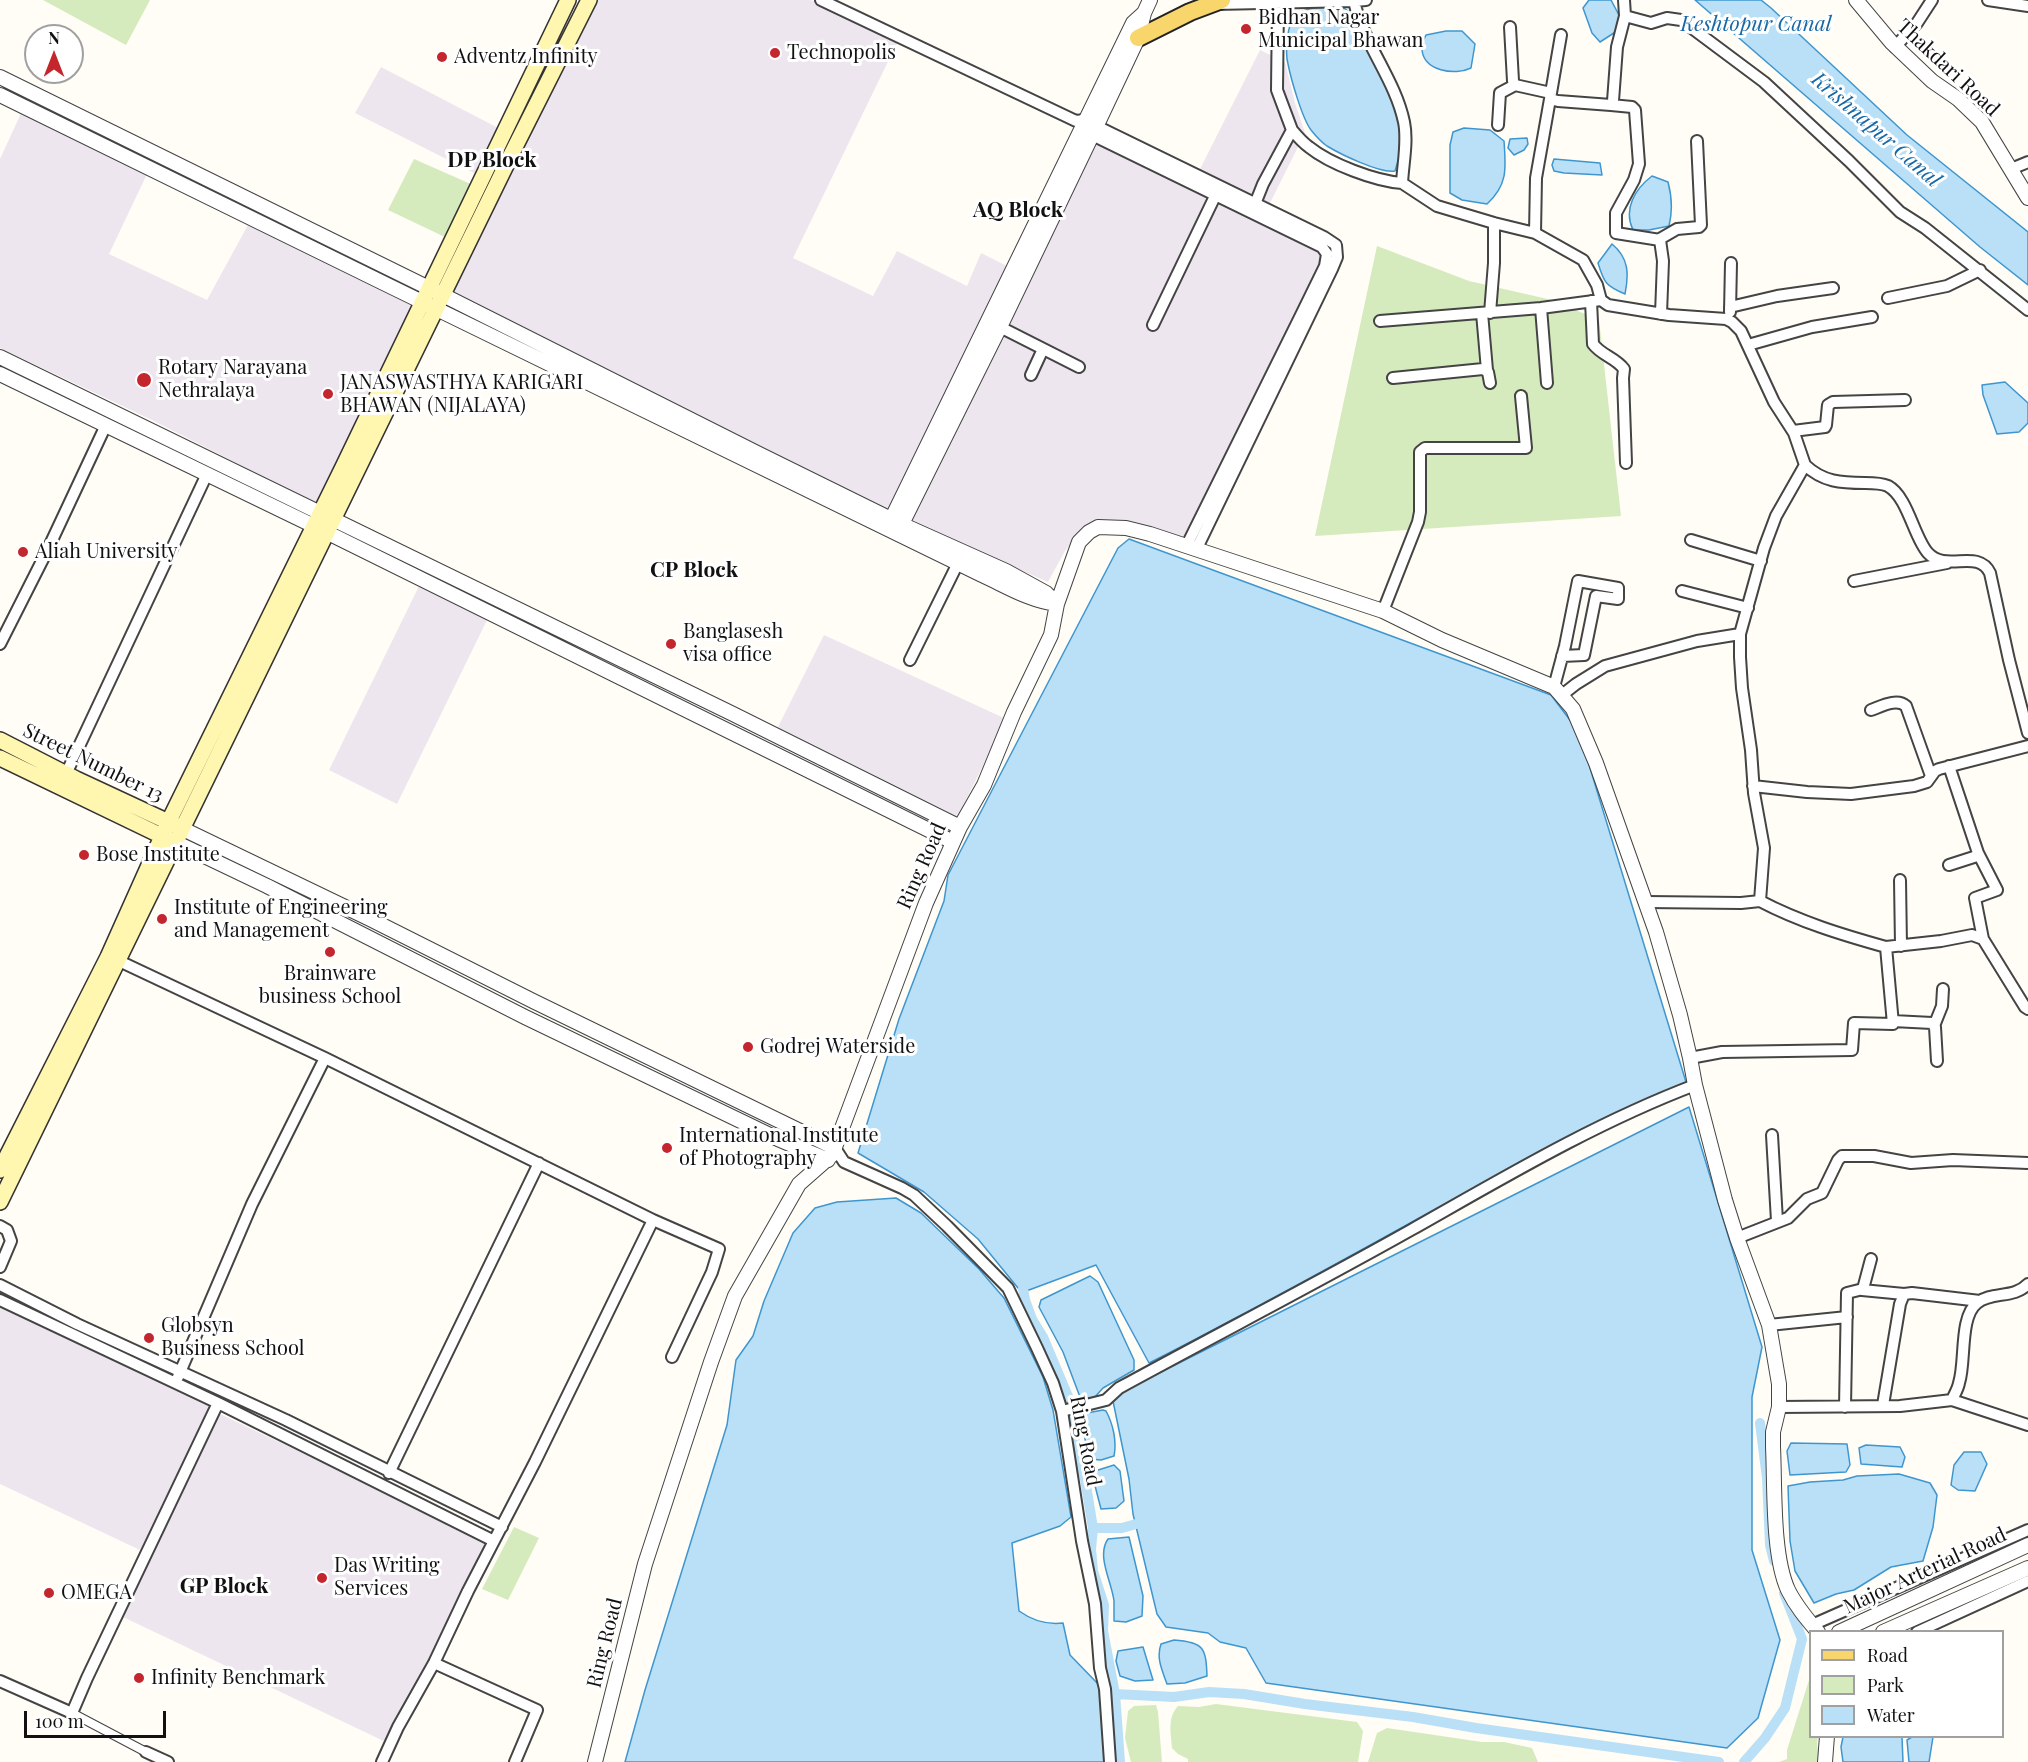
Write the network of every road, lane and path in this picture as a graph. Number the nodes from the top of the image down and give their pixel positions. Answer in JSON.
{"nodes":[{"id":1,"x":568,"y":0,"type":"edge"},
{"id":2,"x":589,"y":0,"type":"edge"},
{"id":3,"x":821,"y":0,"type":"edge"},
{"id":4,"x":1366,"y":0,"type":"edge"},
{"id":5,"x":1624,"y":0,"type":"edge"},
{"id":6,"x":1856,"y":0,"type":"edge"},
{"id":7,"x":1932,"y":0,"type":"edge"},
{"id":8,"x":1988,"y":0,"type":"edge"},
{"id":9,"x":1354,"y":1,"type":"edge"},
{"id":10,"x":1217,"y":2,"type":"edge"},
{"id":11,"x":1278,"y":3,"type":"junction"},
{"id":12,"x":2028,"y":6,"type":"edge"},
{"id":13,"x":1147,"y":7,"type":"edge"},
{"id":14,"x":1625,"y":16,"type":"junction"},
{"id":15,"x":1510,"y":27,"type":"dead end"},
{"id":16,"x":1561,"y":36,"type":"dead end"},
{"id":17,"x":1138,"y":38,"type":"junction"},
{"id":18,"x":1895,"y":46,"type":"junction"},
{"id":19,"x":0,"y":77,"type":"edge"},
{"id":20,"x":1515,"y":85,"type":"junction"},
{"id":21,"x":0,"y":95,"type":"edge"},
{"id":22,"x":1551,"y":96,"type":"junction"},
{"id":23,"x":52,"y":103,"type":"junction"},
{"id":24,"x":1611,"y":105,"type":"junction"},
{"id":25,"x":45,"y":117,"type":"junction"},
{"id":26,"x":1498,"y":125,"type":"dead end"},
{"id":27,"x":1086,"y":126,"type":"junction"},
{"id":28,"x":1292,"y":130,"type":"junction"},
{"id":29,"x":1697,"y":141,"type":"dead end"},
{"id":30,"x":2028,"y":162,"type":"edge"},
{"id":31,"x":2012,"y":169,"type":"junction"},
{"id":32,"x":1402,"y":183,"type":"junction"},
{"id":33,"x":1217,"y":191,"type":"junction"},
{"id":34,"x":2028,"y":198,"type":"edge"},
{"id":35,"x":1253,"y":208,"type":"junction"},
{"id":36,"x":1494,"y":223,"type":"junction"},
{"id":37,"x":1535,"y":233,"type":"junction"},
{"id":38,"x":1658,"y":240,"type":"junction"},
{"id":39,"x":1731,"y":263,"type":"dead end"},
{"id":40,"x":1980,"y":270,"type":"junction"},
{"id":41,"x":1833,"y":288,"type":"dead end"},
{"id":42,"x":436,"y":292,"type":"junction"},
{"id":43,"x":1007,"y":295,"type":"junction"},
{"id":44,"x":1888,"y":298,"type":"dead end"},
{"id":45,"x":1596,"y":300,"type":"junction"},
{"id":46,"x":429,"y":306,"type":"junction"},
{"id":47,"x":1730,"y":307,"type":"junction"},
{"id":48,"x":1541,"y":308,"type":"junction"},
{"id":49,"x":2028,"y":310,"type":"edge"},
{"id":50,"x":1486,"y":313,"type":"junction"},
{"id":51,"x":1661,"y":314,"type":"junction"},
{"id":52,"x":1872,"y":317,"type":"dead end"},
{"id":53,"x":1380,"y":321,"type":"dead end"},
{"id":54,"x":1730,"y":321,"type":"junction"},
{"id":55,"x":1153,"y":325,"type":"dead end"},
{"id":56,"x":1000,"y":327,"type":"junction"},
{"id":57,"x":1748,"y":345,"type":"junction"},
{"id":58,"x":1043,"y":349,"type":"junction"},
{"id":59,"x":0,"y":357,"type":"edge"},
{"id":60,"x":554,"y":360,"type":"junction"},
{"id":61,"x":1079,"y":367,"type":"dead end"},
{"id":62,"x":1487,"y":370,"type":"junction"},
{"id":63,"x":0,"y":374,"type":"edge"},
{"id":64,"x":1031,"y":375,"type":"dead end"},
{"id":65,"x":1393,"y":378,"type":"dead end"},
{"id":66,"x":1490,"y":383,"type":"dead end"},
{"id":67,"x":1547,"y":383,"type":"dead end"},
{"id":68,"x":1521,"y":396,"type":"dead end"},
{"id":69,"x":87,"y":399,"type":"junction"},
{"id":70,"x":1905,"y":400,"type":"dead end"},
{"id":71,"x":78,"y":412,"type":"junction"},
{"id":72,"x":106,"y":425,"type":"junction"},
{"id":73,"x":1793,"y":431,"type":"junction"},
{"id":74,"x":1626,"y":463,"type":"dead end"},
{"id":75,"x":1805,"y":465,"type":"junction"},
{"id":76,"x":207,"y":474,"type":"junction"},
{"id":77,"x":328,"y":515,"type":"junction"},
{"id":78,"x":314,"y":526,"type":"junction"},
{"id":79,"x":894,"y":526,"type":"junction"},
{"id":80,"x":328,"y":533,"type":"junction"},
{"id":81,"x":1691,"y":540,"type":"dead end"},
{"id":82,"x":1192,"y":547,"type":"junction"},
{"id":83,"x":1761,"y":561,"type":"junction"},
{"id":84,"x":958,"y":563,"type":"junction"},
{"id":85,"x":1947,"y":563,"type":"junction"},
{"id":86,"x":1854,"y":581,"type":"dead end"},
{"id":87,"x":1682,"y":591,"type":"dead end"},
{"id":88,"x":1060,"y":598,"type":"junction"},
{"id":89,"x":1748,"y":609,"type":"junction"},
{"id":90,"x":1383,"y":611,"type":"junction"},
{"id":91,"x":1740,"y":634,"type":"junction"},
{"id":92,"x":0,"y":644,"type":"edge"},
{"id":93,"x":1562,"y":656,"type":"junction"},
{"id":94,"x":910,"y":660,"type":"dead end"},
{"id":95,"x":247,"y":682,"type":"junction"},
{"id":96,"x":1558,"y":691,"type":"junction"},
{"id":97,"x":1871,"y":710,"type":"dead end"},
{"id":98,"x":2028,"y":733,"type":"edge"},
{"id":99,"x":0,"y":740,"type":"edge"},
{"id":100,"x":791,"y":743,"type":"junction"},
{"id":101,"x":2028,"y":746,"type":"edge"},
{"id":102,"x":784,"y":757,"type":"junction"},
{"id":103,"x":0,"y":758,"type":"edge"},
{"id":104,"x":1949,"y":765,"type":"junction"},
{"id":105,"x":66,"y":774,"type":"junction"},
{"id":106,"x":1931,"y":776,"type":"junction"},
{"id":107,"x":860,"y":777,"type":"junction"},
{"id":108,"x":1753,"y":786,"type":"junction"},
{"id":109,"x":855,"y":792,"type":"junction"},
{"id":110,"x":960,"y":827,"type":"junction"},
{"id":111,"x":172,"y":833,"type":"junction"},
{"id":112,"x":953,"y":842,"type":"junction"},
{"id":113,"x":1978,"y":853,"type":"junction"},
{"id":114,"x":1949,"y":865,"type":"dead end"},
{"id":115,"x":1900,"y":880,"type":"dead end"},
{"id":116,"x":1760,"y":901,"type":"junction"},
{"id":117,"x":1646,"y":902,"type":"junction"},
{"id":118,"x":1983,"y":939,"type":"junction"},
{"id":119,"x":1901,"y":946,"type":"junction"},
{"id":120,"x":1886,"y":947,"type":"junction"},
{"id":121,"x":113,"y":958,"type":"junction"},
{"id":122,"x":1943,"y":990,"type":"dead end"},
{"id":123,"x":2028,"y":1009,"type":"edge"},
{"id":124,"x":560,"y":1014,"type":"junction"},
{"id":125,"x":1893,"y":1022,"type":"junction"},
{"id":126,"x":1934,"y":1026,"type":"junction"},
{"id":127,"x":552,"y":1030,"type":"junction"},
{"id":128,"x":324,"y":1058,"type":"junction"},
{"id":129,"x":1690,"y":1059,"type":"junction"},
{"id":130,"x":1937,"y":1060,"type":"dead end"},
{"id":131,"x":1695,"y":1085,"type":"junction"},
{"id":132,"x":1772,"y":1135,"type":"dead end"},
{"id":133,"x":831,"y":1154,"type":"junction"},
{"id":134,"x":539,"y":1163,"type":"junction"},
{"id":135,"x":2028,"y":1163,"type":"edge"},
{"id":136,"x":0,"y":1170,"type":"edge"},
{"id":137,"x":0,"y":1202,"type":"edge"},
{"id":138,"x":653,"y":1220,"type":"junction"},
{"id":139,"x":1777,"y":1221,"type":"junction"},
{"id":140,"x":0,"y":1226,"type":"edge"},
{"id":141,"x":1737,"y":1238,"type":"junction"},
{"id":142,"x":1872,"y":1259,"type":"dead end"},
{"id":143,"x":0,"y":1267,"type":"edge"},
{"id":144,"x":2028,"y":1284,"type":"edge"},
{"id":145,"x":0,"y":1285,"type":"edge"},
{"id":146,"x":1862,"y":1290,"type":"junction"},
{"id":147,"x":1904,"y":1294,"type":"junction"},
{"id":148,"x":0,"y":1300,"type":"edge"},
{"id":149,"x":1980,"y":1301,"type":"junction"},
{"id":150,"x":1847,"y":1317,"type":"junction"},
{"id":151,"x":1769,"y":1325,"type":"junction"},
{"id":152,"x":672,"y":1357,"type":"dead end"},
{"id":153,"x":177,"y":1377,"type":"junction"},
{"id":154,"x":1952,"y":1400,"type":"junction"},
{"id":155,"x":218,"y":1403,"type":"junction"},
{"id":156,"x":1884,"y":1406,"type":"junction"},
{"id":157,"x":1779,"y":1407,"type":"junction"},
{"id":158,"x":1845,"y":1407,"type":"junction"},
{"id":159,"x":1065,"y":1410,"type":"junction"},
{"id":160,"x":2028,"y":1425,"type":"edge"},
{"id":161,"x":389,"y":1473,"type":"junction"},
{"id":162,"x":502,"y":1527,"type":"junction"},
{"id":163,"x":2028,"y":1530,"type":"edge"},
{"id":164,"x":494,"y":1541,"type":"junction"},
{"id":165,"x":2028,"y":1545,"type":"edge"},
{"id":166,"x":2028,"y":1568,"type":"edge"},
{"id":167,"x":2028,"y":1581,"type":"edge"},
{"id":168,"x":1815,"y":1628,"type":"edge"},
{"id":169,"x":1843,"y":1630,"type":"edge"},
{"id":170,"x":1888,"y":1630,"type":"edge"},
{"id":171,"x":1921,"y":1630,"type":"edge"},
{"id":172,"x":434,"y":1663,"type":"junction"},
{"id":173,"x":0,"y":1681,"type":"edge"},
{"id":174,"x":72,"y":1713,"type":"junction"},
{"id":175,"x":1827,"y":1738,"type":"edge"},
{"id":176,"x":146,"y":1752,"type":"joint"},
{"id":177,"x":161,"y":1760,"type":"edge"},
{"id":178,"x":382,"y":1762,"type":"edge"},
{"id":179,"x":515,"y":1762,"type":"edge"},
{"id":180,"x":595,"y":1762,"type":"edge"},
{"id":181,"x":1110,"y":1762,"type":"edge"},
{"id":182,"x":1825,"y":1762,"type":"edge"}],
"edges":[{"from":1,"to":42,"type":"main road"},
{"from":2,"to":42,"type":"main road"},
{"from":3,"to":27,"type":"street"},
{"from":4,"to":9,"type":"street"},
{"from":5,"to":14,"type":"street"},
{"from":6,"to":18,"type":"street","name":"Thakdari Road"},
{"from":7,"to":18,"type":"street"},
{"from":8,"to":12,"type":"street"},
{"from":9,"to":11,"type":"street"},
{"from":9,"to":32,"type":"street"},
{"from":10,"to":11,"type":"street"},
{"from":10,"to":17,"type":"main road"},
{"from":11,"to":28,"type":"street"},
{"from":13,"to":17,"type":"street"},
{"from":13,"to":27,"type":"street"},
{"from":14,"to":24,"type":"street"},
{"from":14,"to":40,"type":"street"},
{"from":15,"to":20,"type":"street"},
{"from":16,"to":22,"type":"street"},
{"from":17,"to":27,"type":"street"},
{"from":18,"to":31,"type":"street","name":"Thakdari Road"},
{"from":19,"to":23,"type":"street"},
{"from":20,"to":22,"type":"street"},
{"from":20,"to":26,"type":"street"},
{"from":21,"to":25,"type":"street"},
{"from":22,"to":24,"type":"street"},
{"from":22,"to":37,"type":"street"},
{"from":23,"to":25,"type":"street"},
{"from":23,"to":42,"type":"street"},
{"from":24,"to":38,"type":"street"},
{"from":25,"to":46,"type":"street"},
{"from":27,"to":33,"type":"street"},
{"from":27,"to":43,"type":"street"},
{"from":28,"to":32,"type":"street"},
{"from":28,"to":35,"type":"street"},
{"from":29,"to":38,"type":"street"},
{"from":30,"to":31,"type":"street"},
{"from":31,"to":34,"type":"street","name":"Thakdari Road"},
{"from":32,"to":36,"type":"street"},
{"from":33,"to":35,"type":"street"},
{"from":33,"to":55,"type":"street"},
{"from":35,"to":82,"type":"street"},
{"from":36,"to":37,"type":"street"},
{"from":36,"to":50,"type":"street"},
{"from":37,"to":45,"type":"street"},
{"from":38,"to":51,"type":"street"},
{"from":39,"to":47,"type":"street"},
{"from":40,"to":44,"type":"street"},
{"from":40,"to":49,"type":"street"},
{"from":41,"to":47,"type":"street"},
{"from":42,"to":46,"type":"main road"},
{"from":42,"to":60,"type":"street"},
{"from":43,"to":56,"type":"street"},
{"from":43,"to":79,"type":"street"},
{"from":45,"to":48,"type":"street"},
{"from":45,"to":51,"type":"street"},
{"from":45,"to":74,"type":"street"},
{"from":46,"to":60,"type":"street"},
{"from":46,"to":77,"type":"main road"},
{"from":47,"to":54,"type":"street"},
{"from":48,"to":50,"type":"street"},
{"from":48,"to":67,"type":"street"},
{"from":50,"to":53,"type":"street"},
{"from":50,"to":62,"type":"street"},
{"from":51,"to":54,"type":"street"},
{"from":52,"to":57,"type":"street"},
{"from":54,"to":57,"type":"street"},
{"from":56,"to":58,"type":"street"},
{"from":56,"to":79,"type":"street"},
{"from":57,"to":73,"type":"street"},
{"from":58,"to":61,"type":"street"},
{"from":58,"to":64,"type":"street"},
{"from":59,"to":69,"type":"street"},
{"from":60,"to":79,"type":"street"},
{"from":62,"to":65,"type":"street"},
{"from":62,"to":66,"type":"street"},
{"from":63,"to":71,"type":"street"},
{"from":68,"to":90,"type":"street"},
{"from":69,"to":71,"type":"street"},
{"from":69,"to":77,"type":"street"},
{"from":70,"to":73,"type":"street"},
{"from":71,"to":72,"type":"street"},
{"from":72,"to":76,"type":"street"},
{"from":72,"to":92,"type":"street"},
{"from":73,"to":75,"type":"street"},
{"from":75,"to":83,"type":"street"},
{"from":75,"to":85,"type":"street"},
{"from":76,"to":78,"type":"street"},
{"from":76,"to":105,"type":"street"},
{"from":77,"to":78,"type":"main road"},
{"from":77,"to":80,"type":"main road"},
{"from":77,"to":100,"type":"street"},
{"from":78,"to":80,"type":"street"},
{"from":78,"to":95,"type":"main road"},
{"from":79,"to":84,"type":"street"},
{"from":79,"to":88,"type":"street"},
{"from":80,"to":95,"type":"main road"},
{"from":80,"to":102,"type":"street"},
{"from":81,"to":83,"type":"street"},
{"from":82,"to":88,"type":"street","name":"Ring Road"},
{"from":82,"to":90,"type":"street"},
{"from":83,"to":89,"type":"street"},
{"from":84,"to":88,"type":"street"},
{"from":84,"to":94,"type":"street"},
{"from":85,"to":86,"type":"street"},
{"from":85,"to":98,"type":"street"},
{"from":87,"to":89,"type":"street"},
{"from":88,"to":110,"type":"street","name":"Ring Road"},
{"from":89,"to":91,"type":"street"},
{"from":90,"to":96,"type":"street"},
{"from":91,"to":96,"type":"street"},
{"from":91,"to":108,"type":"street"},
{"from":93,"to":93,"type":"street"},
{"from":93,"to":96,"type":"street"},
{"from":95,"to":111,"type":"main road"},
{"from":96,"to":117,"type":"street"},
{"from":97,"to":106,"type":"street"},
{"from":99,"to":105,"type":"main road","name":"Street Number 13"},
{"from":100,"to":102,"type":"street"},
{"from":100,"to":107,"type":"street"},
{"from":101,"to":104,"type":"street"},
{"from":102,"to":109,"type":"street"},
{"from":103,"to":111,"type":"main road","name":"Street Number 13"},
{"from":104,"to":106,"type":"street"},
{"from":104,"to":113,"type":"street"},
{"from":105,"to":111,"type":"main road","name":"Street Number 13"},
{"from":106,"to":108,"type":"street"},
{"from":107,"to":109,"type":"street"},
{"from":107,"to":110,"type":"street"},
{"from":108,"to":116,"type":"street"},
{"from":109,"to":112,"type":"street"},
{"from":110,"to":112,"type":"street","name":"Ring Road"},
{"from":111,"to":121,"type":"main road"},
{"from":111,"to":124,"type":"street"},
{"from":111,"to":127,"type":"street"},
{"from":112,"to":133,"type":"street","name":"Ring Road"},
{"from":113,"to":114,"type":"street"},
{"from":113,"to":118,"type":"street"},
{"from":115,"to":119,"type":"street"},
{"from":116,"to":117,"type":"street"},
{"from":116,"to":120,"type":"street"},
{"from":117,"to":129,"type":"street"},
{"from":118,"to":119,"type":"street"},
{"from":118,"to":123,"type":"street"},
{"from":119,"to":120,"type":"street"},
{"from":120,"to":125,"type":"street"},
{"from":121,"to":128,"type":"street"},
{"from":121,"to":136,"type":"main road"},
{"from":121,"to":137,"type":"main road"},
{"from":122,"to":126,"type":"street"},
{"from":124,"to":127,"type":"street"},
{"from":124,"to":133,"type":"street"},
{"from":125,"to":126,"type":"street"},
{"from":125,"to":129,"type":"street"},
{"from":126,"to":130,"type":"street"},
{"from":127,"to":133,"type":"street"},
{"from":128,"to":134,"type":"street"},
{"from":128,"to":153,"type":"street"},
{"from":129,"to":131,"type":"street"},
{"from":131,"to":141,"type":"street"},
{"from":131,"to":159,"type":"street"},
{"from":132,"to":139,"type":"street"},
{"from":133,"to":159,"type":"street","name":"Ring Road"},
{"from":133,"to":180,"type":"street","name":"Ring Road"},
{"from":134,"to":138,"type":"street"},
{"from":134,"to":161,"type":"street"},
{"from":135,"to":139,"type":"street"},
{"from":138,"to":152,"type":"street"},
{"from":138,"to":162,"type":"street"},
{"from":139,"to":141,"type":"street"},
{"from":140,"to":143,"type":"street"},
{"from":141,"to":151,"type":"street"},
{"from":142,"to":146,"type":"street"},
{"from":144,"to":149,"type":"street"},
{"from":145,"to":153,"type":"street"},
{"from":146,"to":147,"type":"street"},
{"from":146,"to":150,"type":"street"},
{"from":147,"to":149,"type":"street"},
{"from":147,"to":156,"type":"street"},
{"from":148,"to":153,"type":"street"},
{"from":149,"to":154,"type":"street"},
{"from":150,"to":151,"type":"street"},
{"from":150,"to":158,"type":"street"},
{"from":151,"to":157,"type":"street"},
{"from":153,"to":155,"type":"street"},
{"from":153,"to":161,"type":"street"},
{"from":154,"to":156,"type":"street"},
{"from":154,"to":160,"type":"street"},
{"from":155,"to":164,"type":"street"},
{"from":155,"to":174,"type":"street"},
{"from":156,"to":158,"type":"street"},
{"from":157,"to":158,"type":"street"},
{"from":157,"to":168,"type":"street"},
{"from":159,"to":181,"type":"street","name":"Ring Road"},
{"from":161,"to":162,"type":"street"},
{"from":162,"to":164,"type":"street"},
{"from":163,"to":168,"type":"street"},
{"from":164,"to":172,"type":"street"},
{"from":165,"to":169,"type":"street","name":"Major Arterial Road"},
{"from":166,"to":170,"type":"street","name":"Major Arterial Road"},
{"from":167,"to":171,"type":"street"},
{"from":172,"to":178,"type":"street"},
{"from":172,"to":179,"type":"street"},
{"from":173,"to":174,"type":"street"},
{"from":174,"to":176,"type":"street"},
{"from":175,"to":182,"type":"street"},
{"from":176,"to":177,"type":"street"}]}
